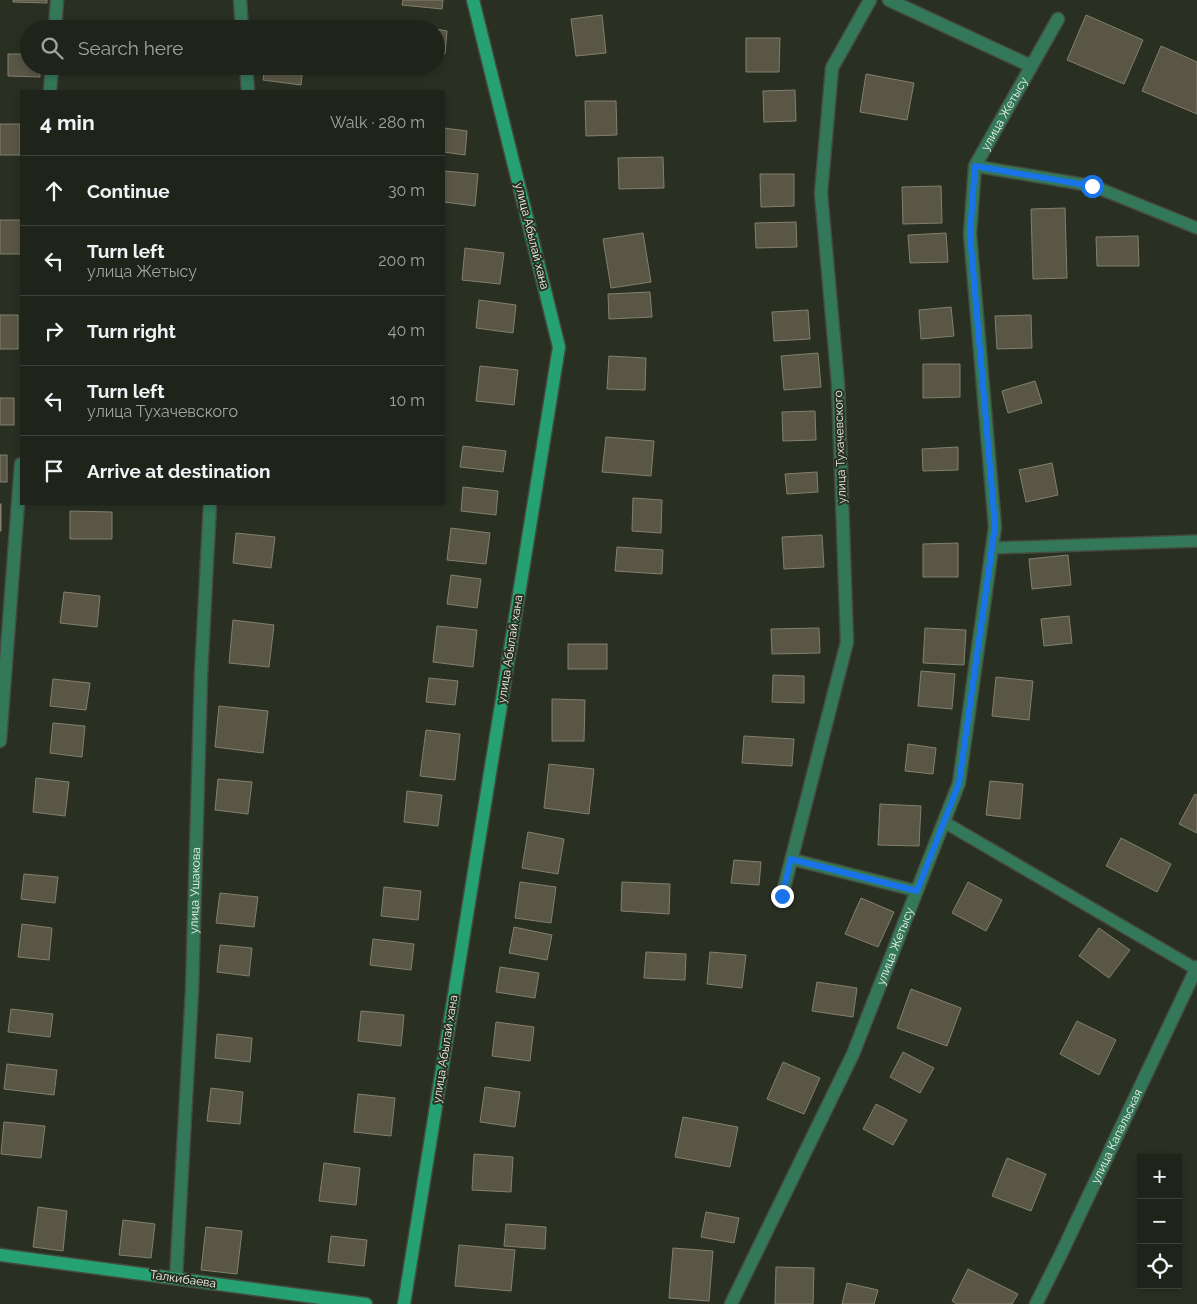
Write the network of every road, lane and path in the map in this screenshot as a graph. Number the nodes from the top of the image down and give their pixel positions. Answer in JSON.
{"nodes":[{"id":1,"x":57,"y":0,"type":"edge"},
{"id":2,"x":240,"y":0,"type":"edge"},
{"id":3,"x":473,"y":0,"type":"edge"},
{"id":4,"x":870,"y":0,"type":"edge"},
{"id":5,"x":889,"y":0,"type":"edge"},
{"id":6,"x":1058,"y":19,"type":"dead end"},
{"id":7,"x":56,"y":20,"type":"edge"},
{"id":8,"x":241,"y":20,"type":"edge"},
{"id":9,"x":1031,"y":66,"type":"junction"},
{"id":10,"x":51,"y":75,"type":"edge"},
{"id":11,"x":247,"y":75,"type":"edge"},
{"id":12,"x":50,"y":90,"type":"edge"},
{"id":13,"x":248,"y":90,"type":"edge"},
{"id":14,"x":975,"y":166,"type":"junction"},
{"id":15,"x":1197,"y":228,"type":"edge"},
{"id":16,"x":20,"y":477,"type":"edge"},
{"id":17,"x":210,"y":505,"type":"edge"},
{"id":18,"x":1197,"y":541,"type":"edge"},
{"id":19,"x":992,"y":548,"type":"junction"},
{"id":20,"x":0,"y":741,"type":"edge"},
{"id":21,"x":944,"y":822,"type":"junction"},
{"id":22,"x":791,"y":859,"type":"junction"},
{"id":23,"x":917,"y":891,"type":"junction"},
{"id":24,"x":782,"y":896,"type":"dead end"},
{"id":25,"x":1197,"y":968,"type":"edge"},
{"id":26,"x":0,"y":1255,"type":"edge"},
{"id":27,"x":176,"y":1278,"type":"junction"},
{"id":28,"x":366,"y":1304,"type":"edge"},
{"id":29,"x":404,"y":1304,"type":"edge"},
{"id":30,"x":731,"y":1304,"type":"edge"},
{"id":31,"x":1036,"y":1304,"type":"edge"}],
"edges":[{"from":1,"to":7,"type":"street"},
{"from":2,"to":8,"type":"street"},
{"from":3,"to":29,"type":"street","name":"улица Абылай хана"},
{"from":4,"to":22,"type":"street","name":"улица Тухачевского"},
{"from":5,"to":9,"type":"street"},
{"from":6,"to":9,"type":"street","name":"улица Жетысу"},
{"from":9,"to":14,"type":"street","name":"улица Жетысу"},
{"from":10,"to":12,"type":"street"},
{"from":11,"to":13,"type":"street"},
{"from":14,"to":15,"type":"lane"},
{"from":14,"to":19,"type":"street","name":"улица Жетысу"},
{"from":16,"to":20,"type":"street"},
{"from":17,"to":27,"type":"street","name":"улица Ушакова"},
{"from":18,"to":19,"type":"lane"},
{"from":19,"to":21,"type":"street","name":"улица Жетысу"},
{"from":21,"to":23,"type":"street","name":"улица Жетысу"},
{"from":21,"to":25,"type":"lane"},
{"from":22,"to":23,"type":"lane"},
{"from":22,"to":24,"type":"street","name":"улица Тухачевского"},
{"from":23,"to":30,"type":"street","name":"улица Жетысу"},
{"from":25,"to":31,"type":"street","name":"улица Капальская"},
{"from":26,"to":27,"type":"street","name":"Талкибаева"},
{"from":27,"to":28,"type":"street","name":"Талкибаева"}]}
